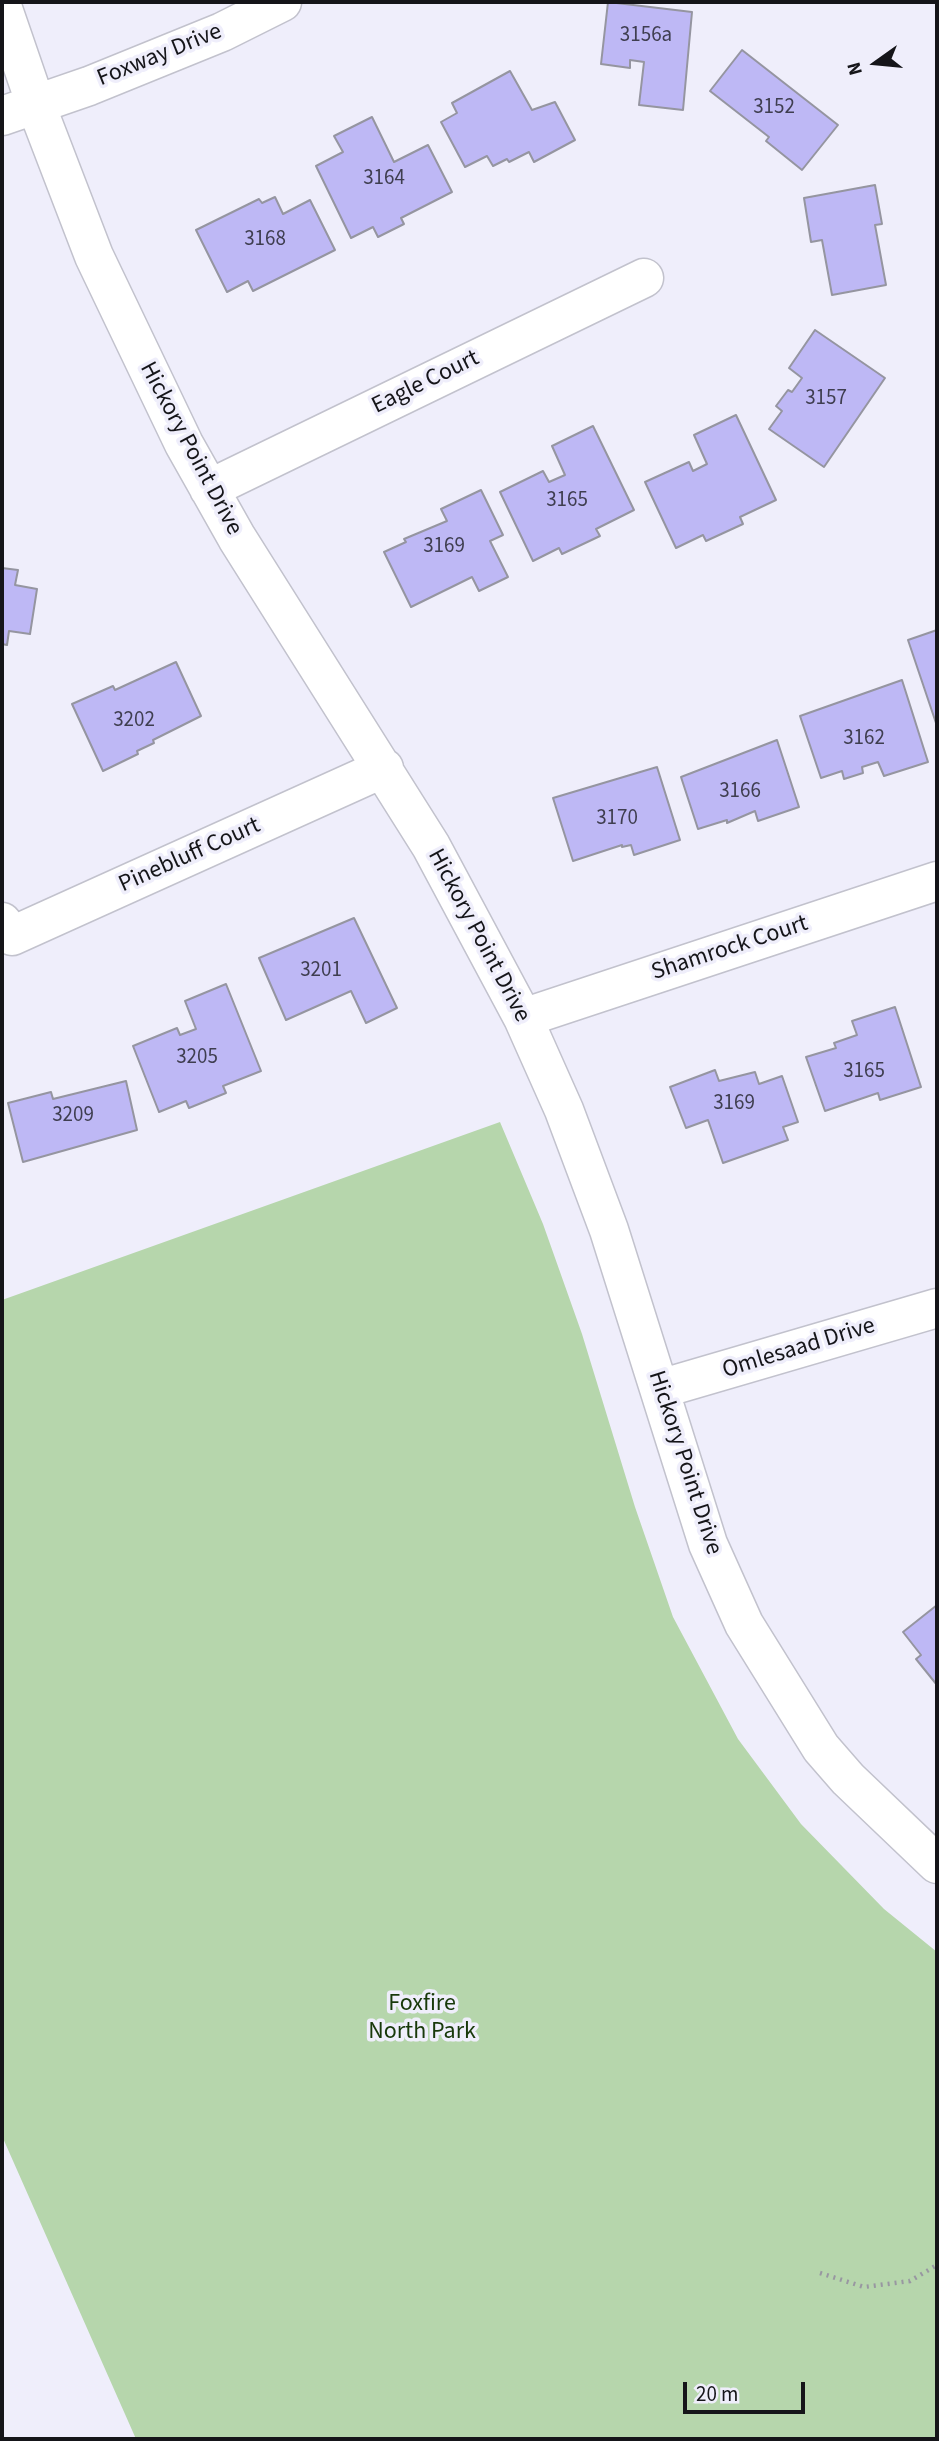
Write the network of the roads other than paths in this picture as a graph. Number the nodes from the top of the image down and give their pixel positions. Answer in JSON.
{"nodes":[{"id":1,"x":282,"y":2,"type":"edge"},
{"id":2,"x":2,"y":6,"type":"edge"},
{"id":3,"x":19,"y":111,"type":"edge"},
{"id":4,"x":643,"y":278,"type":"dead end"},
{"id":5,"x":209,"y":489,"type":"junction"},
{"id":6,"x":384,"y":768,"type":"junction"},
{"id":7,"x":937,"y":881,"type":"edge"},
{"id":8,"x":2,"y":922,"type":"edge"},
{"id":9,"x":523,"y":1018,"type":"junction"},
{"id":10,"x":937,"y":1308,"type":"edge"},
{"id":11,"x":660,"y":1390,"type":"junction"},
{"id":12,"x":937,"y":1864,"type":"edge"}],
"edges":[{"from":1,"to":3,"type":"street","name":"Foxway Drive"},
{"from":2,"to":3,"type":"street","name":"Hickory Point Drive"},
{"from":3,"to":5,"type":"street","name":"Hickory Point Drive"},
{"from":4,"to":5,"type":"street","name":"Eagle Court"},
{"from":5,"to":6,"type":"street","name":"Hickory Point Drive"},
{"from":6,"to":8,"type":"street","name":"Pinebluff Court"},
{"from":6,"to":9,"type":"street","name":"Hickory Point Drive"},
{"from":7,"to":9,"type":"street","name":"Shamrock Court"},
{"from":9,"to":11,"type":"street","name":"Hickory Point Drive"},
{"from":10,"to":11,"type":"street","name":"Omlesaad Drive"},
{"from":11,"to":12,"type":"street","name":"Hickory Point Drive"}]}
